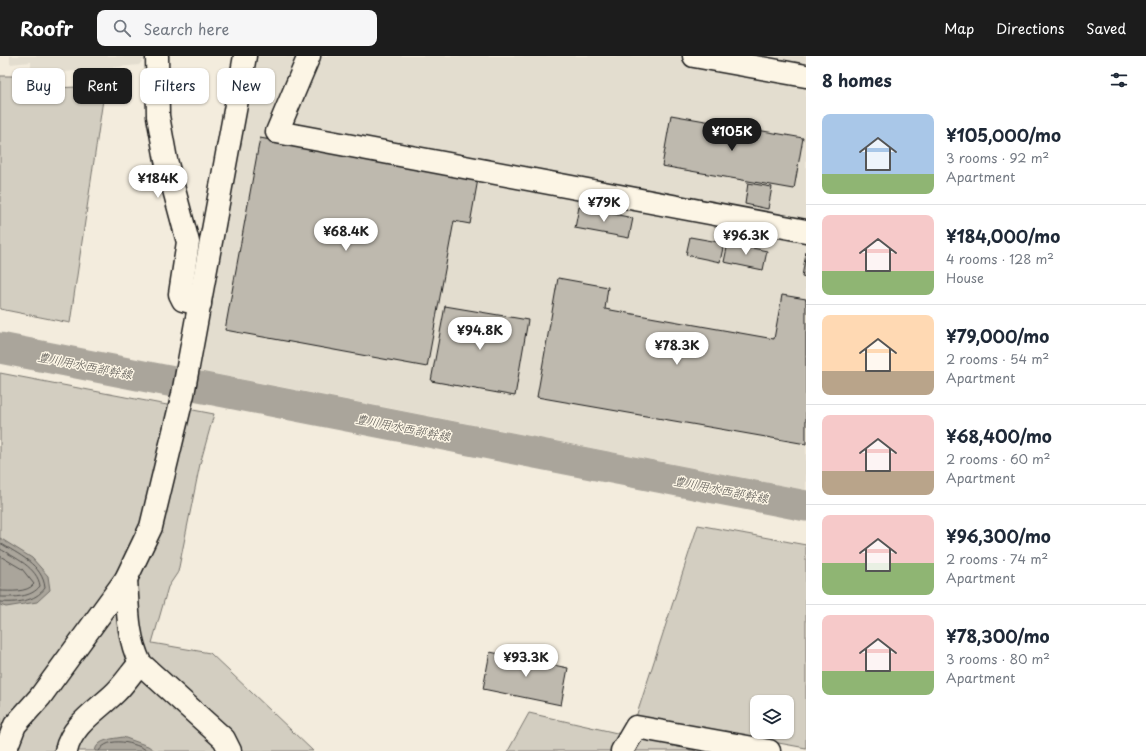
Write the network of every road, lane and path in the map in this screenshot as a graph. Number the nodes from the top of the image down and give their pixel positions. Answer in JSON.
{"nodes":[{"id":1,"x":156,"y":56,"type":"edge"},
{"id":2,"x":245,"y":56,"type":"edge"},
{"id":3,"x":309,"y":56,"type":"edge"},
{"id":4,"x":694,"y":56,"type":"edge"},
{"id":5,"x":806,"y":76,"type":"edge"},
{"id":6,"x":806,"y":231,"type":"edge"},
{"id":7,"x":200,"y":304,"type":"junction"},
{"id":8,"x":126,"y":579,"type":"junction"},
{"id":9,"x":140,"y":663,"type":"junction"},
{"id":10,"x":7,"y":727,"type":"edge"},
{"id":11,"x":5,"y":751,"type":"edge"},
{"id":12,"x":66,"y":751,"type":"edge"},
{"id":13,"x":230,"y":751,"type":"edge"},
{"id":14,"x":622,"y":751,"type":"edge"},
{"id":15,"x":769,"y":751,"type":"edge"}],
"edges":[{"from":1,"to":7,"type":"street"},
{"from":2,"to":7,"type":"street"},
{"from":3,"to":6,"type":"street"},
{"from":4,"to":5,"type":"street"},
{"from":7,"to":8,"type":"street"},
{"from":8,"to":9,"type":"street"},
{"from":8,"to":10,"type":"street"},
{"from":9,"to":12,"type":"street"},
{"from":9,"to":13,"type":"street"},
{"from":10,"to":11,"type":"street"},
{"from":14,"to":15,"type":"street"}]}
